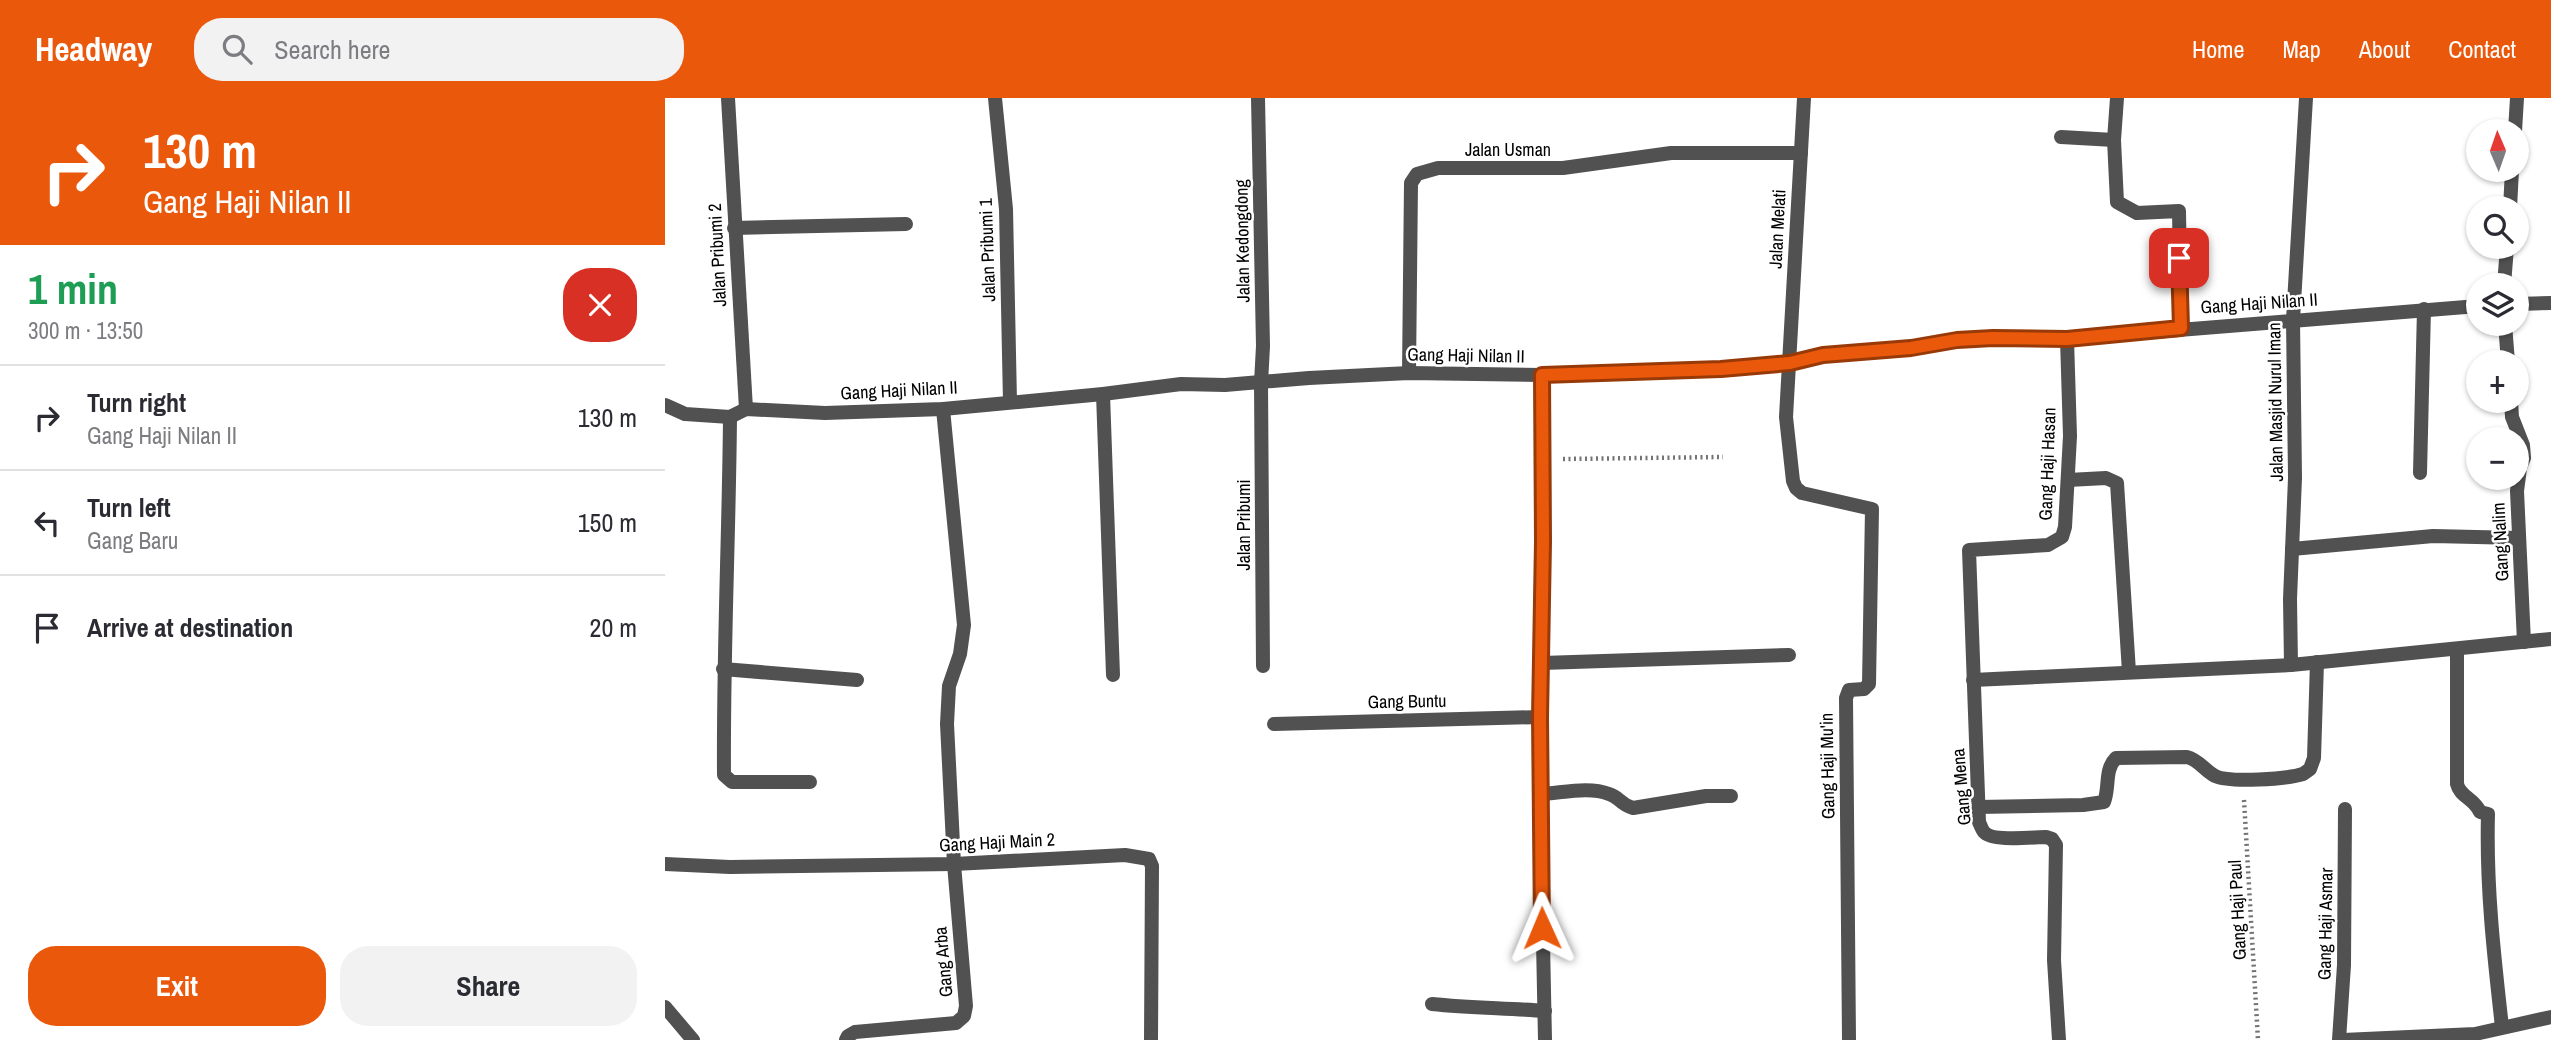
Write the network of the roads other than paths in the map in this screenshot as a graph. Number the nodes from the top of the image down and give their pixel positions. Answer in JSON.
{"nodes":[{"id":1,"x":728,"y":98,"type":"edge"},
{"id":2,"x":995,"y":98,"type":"edge"},
{"id":3,"x":1258,"y":98,"type":"edge"},
{"id":4,"x":1804,"y":98,"type":"edge"},
{"id":5,"x":2117,"y":98,"type":"edge"},
{"id":6,"x":2306,"y":98,"type":"edge"},
{"id":7,"x":2517,"y":98,"type":"edge"},
{"id":8,"x":2516,"y":119,"type":"edge"},
{"id":9,"x":2061,"y":137,"type":"dead end"},
{"id":10,"x":2114,"y":140,"type":"junction"},
{"id":11,"x":1801,"y":153,"type":"junction"},
{"id":12,"x":906,"y":223,"type":"dead end"},
{"id":13,"x":734,"y":228,"type":"junction"},
{"id":14,"x":2551,"y":303,"type":"edge"},
{"id":15,"x":2529,"y":304,"type":"edge"},
{"id":16,"x":2466,"y":307,"type":"edge"},
{"id":17,"x":2424,"y":309,"type":"junction"},
{"id":18,"x":2293,"y":320,"type":"junction"},
{"id":19,"x":2181,"y":328,"type":"junction"},
{"id":20,"x":2067,"y":339,"type":"junction"},
{"id":21,"x":1790,"y":363,"type":"junction"},
{"id":22,"x":1409,"y":373,"type":"junction"},
{"id":23,"x":1542,"y":375,"type":"junction"},
{"id":24,"x":1261,"y":383,"type":"junction"},
{"id":25,"x":1103,"y":394,"type":"junction"},
{"id":26,"x":1010,"y":401,"type":"junction"},
{"id":27,"x":665,"y":405,"type":"edge"},
{"id":28,"x":745,"y":409,"type":"junction"},
{"id":29,"x":943,"y":409,"type":"junction"},
{"id":30,"x":2512,"y":413,"type":"edge"},
{"id":31,"x":730,"y":417,"type":"junction"},
{"id":32,"x":2420,"y":473,"type":"dead end"},
{"id":33,"x":2067,"y":480,"type":"junction"},
{"id":34,"x":2519,"y":538,"type":"junction"},
{"id":35,"x":2292,"y":548,"type":"junction"},
{"id":36,"x":1969,"y":550,"type":"joint"},
{"id":37,"x":2551,"y":639,"type":"edge"},
{"id":38,"x":2524,"y":642,"type":"junction"},
{"id":39,"x":2457,"y":649,"type":"junction"},
{"id":40,"x":1789,"y":655,"type":"dead end"},
{"id":41,"x":2317,"y":662,"type":"junction"},
{"id":42,"x":1542,"y":663,"type":"junction"},
{"id":43,"x":2291,"y":665,"type":"junction"},
{"id":44,"x":1263,"y":666,"type":"dead end"},
{"id":45,"x":723,"y":669,"type":"junction"},
{"id":46,"x":2129,"y":672,"type":"junction"},
{"id":47,"x":1113,"y":675,"type":"dead end"},
{"id":48,"x":857,"y":680,"type":"dead end"},
{"id":49,"x":1973,"y":680,"type":"junction"},
{"id":50,"x":1540,"y":717,"type":"junction"},
{"id":51,"x":1274,"y":724,"type":"dead end"},
{"id":52,"x":810,"y":782,"type":"dead end"},
{"id":53,"x":1541,"y":794,"type":"junction"},
{"id":54,"x":1731,"y":796,"type":"dead end"},
{"id":55,"x":1978,"y":807,"type":"junction"},
{"id":56,"x":2345,"y":809,"type":"dead end"},
{"id":57,"x":665,"y":864,"type":"edge"},
{"id":58,"x":954,"y":864,"type":"junction"},
{"id":59,"x":1432,"y":1004,"type":"dead end"},
{"id":60,"x":665,"y":1007,"type":"edge"},
{"id":61,"x":1545,"y":1011,"type":"junction"},
{"id":62,"x":2551,"y":1017,"type":"edge"},
{"id":63,"x":2502,"y":1027,"type":"junction"},
{"id":64,"x":694,"y":1040,"type":"edge"},
{"id":65,"x":846,"y":1040,"type":"edge"},
{"id":66,"x":1151,"y":1040,"type":"edge"},
{"id":67,"x":1545,"y":1040,"type":"edge"},
{"id":68,"x":1849,"y":1040,"type":"edge"},
{"id":69,"x":2059,"y":1040,"type":"edge"},
{"id":70,"x":2341,"y":1040,"type":"edge"}],
"edges":[{"from":1,"to":13,"type":"street","name":"Jalan Pribumi 2"},
{"from":2,"to":26,"type":"street","name":"Jalan Pribumi 1"},
{"from":3,"to":24,"type":"street","name":"Jalan Kedongdong"},
{"from":4,"to":11,"type":"street","name":"Jalan Melati"},
{"from":5,"to":10,"type":"street"},
{"from":6,"to":18,"type":"street","name":"Jalan Masjid Nurul Iman"},
{"from":7,"to":8,"type":"street"},
{"from":9,"to":10,"type":"street"},
{"from":10,"to":19,"type":"street"},
{"from":11,"to":21,"type":"street","name":"Jalan Melati"},
{"from":11,"to":22,"type":"street","name":"Jalan Usman"},
{"from":12,"to":13,"type":"street"},
{"from":13,"to":28,"type":"street","name":"Jalan Pribumi 2"},
{"from":14,"to":15,"type":"street"},
{"from":16,"to":17,"type":"street","name":"Gang Haji Nilan II"},
{"from":17,"to":18,"type":"street","name":"Gang Haji Nilan II"},
{"from":17,"to":32,"type":"street"},
{"from":18,"to":19,"type":"street","name":"Gang Haji Nilan II"},
{"from":18,"to":35,"type":"street","name":"Jalan Masjid Nurul Iman"},
{"from":19,"to":20,"type":"street","name":"Gang Haji Nilan II"},
{"from":20,"to":21,"type":"street","name":"Gang Haji Nilan II"},
{"from":20,"to":33,"type":"street","name":"Gang Haji Hasan"},
{"from":21,"to":23,"type":"street","name":"Gang Haji Nilan II"},
{"from":21,"to":68,"type":"street","name":"Gang Haji Mu'in"},
{"from":22,"to":23,"type":"street","name":"Gang Haji Nilan II"},
{"from":22,"to":24,"type":"street","name":"Gang Haji Nilan II"},
{"from":23,"to":42,"type":"street"},
{"from":24,"to":25,"type":"street","name":"Gang Haji Nilan II"},
{"from":24,"to":44,"type":"street","name":"Jalan Pribumi"},
{"from":25,"to":26,"type":"street","name":"Gang Haji Nilan II"},
{"from":25,"to":47,"type":"street"},
{"from":26,"to":29,"type":"street","name":"Gang Haji Nilan II"},
{"from":27,"to":31,"type":"street"},
{"from":28,"to":29,"type":"street","name":"Gang Haji Nilan II"},
{"from":28,"to":31,"type":"street"},
{"from":29,"to":58,"type":"street"},
{"from":30,"to":34,"type":"street","name":"Gang Nalim"},
{"from":31,"to":45,"type":"street"},
{"from":33,"to":36,"type":"street","name":"Gang Haji Hasan"},
{"from":33,"to":46,"type":"street"},
{"from":34,"to":35,"type":"street"},
{"from":34,"to":38,"type":"street","name":"Gang Nalim"},
{"from":35,"to":43,"type":"street","name":"Jalan Masjid Nurul Iman"},
{"from":36,"to":49,"type":"street","name":"Gang Mena"},
{"from":37,"to":38,"type":"street"},
{"from":38,"to":39,"type":"street"},
{"from":39,"to":41,"type":"street"},
{"from":39,"to":63,"type":"street"},
{"from":40,"to":42,"type":"street"},
{"from":41,"to":43,"type":"street"},
{"from":41,"to":55,"type":"street"},
{"from":42,"to":50,"type":"street"},
{"from":43,"to":46,"type":"street"},
{"from":45,"to":48,"type":"street"},
{"from":45,"to":52,"type":"street"},
{"from":46,"to":49,"type":"street"},
{"from":49,"to":55,"type":"street","name":"Gang Mena"},
{"from":50,"to":51,"type":"street","name":"Gang Buntu"},
{"from":50,"to":53,"type":"street"},
{"from":53,"to":54,"type":"street"},
{"from":53,"to":61,"type":"street"},
{"from":55,"to":69,"type":"street","name":"Gang Mena"},
{"from":56,"to":70,"type":"street","name":"Gang Haji Asmar"},
{"from":57,"to":58,"type":"street","name":"Gang Haji Main 2"},
{"from":58,"to":65,"type":"street","name":"Gang Arba"},
{"from":58,"to":66,"type":"street","name":"Gang Haji Main 2"},
{"from":59,"to":61,"type":"street"},
{"from":60,"to":64,"type":"street"},
{"from":61,"to":67,"type":"street"},
{"from":62,"to":63,"type":"street"},
{"from":63,"to":70,"type":"street"}]}
